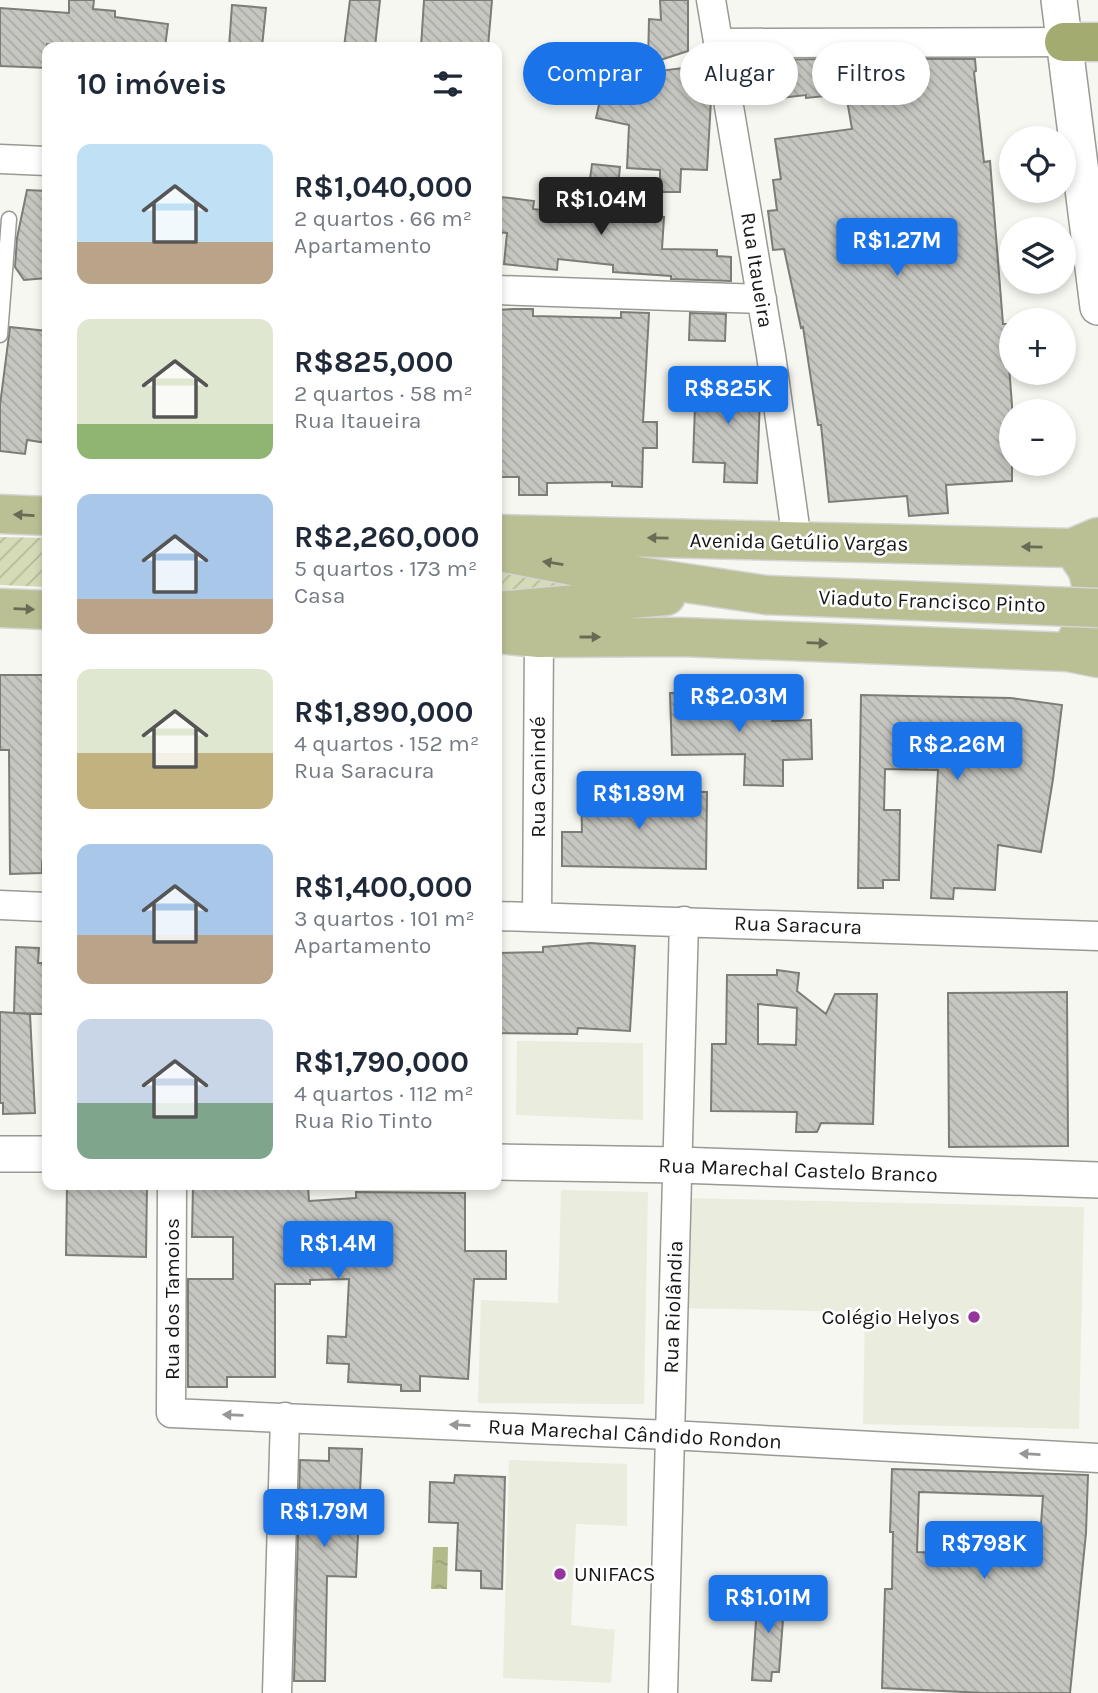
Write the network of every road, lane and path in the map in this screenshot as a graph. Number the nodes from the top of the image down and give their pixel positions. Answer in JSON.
{"nodes":[{"id":1,"x":711,"y":0,"type":"edge"},
{"id":2,"x":1059,"y":0,"type":"edge"},
{"id":3,"x":720,"y":42,"type":"edge"},
{"id":4,"x":1081,"y":42,"type":"edge"},
{"id":5,"x":798,"y":43,"type":"edge"},
{"id":6,"x":730,"y":105,"type":"edge"},
{"id":7,"x":0,"y":159,"type":"edge"},
{"id":8,"x":42,"y":161,"type":"edge"},
{"id":9,"x":9,"y":219,"type":"dead end"},
{"id":10,"x":502,"y":290,"type":"edge"},
{"id":11,"x":762,"y":299,"type":"junction"},
{"id":12,"x":1098,"y":307,"type":"edge"},
{"id":13,"x":0,"y":335,"type":"edge"},
{"id":14,"x":0,"y":514,"type":"edge"},
{"id":15,"x":42,"y":516,"type":"edge"},
{"id":16,"x":502,"y":534,"type":"edge"},
{"id":17,"x":797,"y":541,"type":"junction"},
{"id":18,"x":1085,"y":542,"type":"edge"},
{"id":19,"x":502,"y":553,"type":"edge"},
{"id":20,"x":766,"y":595,"type":"junction"},
{"id":21,"x":0,"y":608,"type":"edge"},
{"id":22,"x":1098,"y":608,"type":"edge"},
{"id":23,"x":42,"y":610,"type":"edge"},
{"id":24,"x":502,"y":611,"type":"edge"},
{"id":25,"x":502,"y":634,"type":"edge"},
{"id":26,"x":539,"y":638,"type":"junction"},
{"id":27,"x":1083,"y":655,"type":"edge"},
{"id":28,"x":0,"y":905,"type":"edge"},
{"id":29,"x":42,"y":907,"type":"edge"},
{"id":30,"x":502,"y":916,"type":"edge"},
{"id":31,"x":537,"y":917,"type":"junction"},
{"id":32,"x":684,"y":921,"type":"junction"},
{"id":33,"x":1098,"y":936,"type":"edge"},
{"id":34,"x":0,"y":1154,"type":"edge"},
{"id":35,"x":42,"y":1154,"type":"edge"},
{"id":36,"x":502,"y":1161,"type":"edge"},
{"id":37,"x":678,"y":1165,"type":"junction"},
{"id":38,"x":1098,"y":1180,"type":"edge"},
{"id":39,"x":173,"y":1190,"type":"edge"},
{"id":40,"x":172,"y":1413,"type":"joint"},
{"id":41,"x":285,"y":1418,"type":"junction"},
{"id":42,"x":669,"y":1435,"type":"junction"},
{"id":43,"x":1098,"y":1458,"type":"edge"},
{"id":44,"x":277,"y":1693,"type":"edge"},
{"id":45,"x":663,"y":1693,"type":"edge"}],
"edges":[{"from":1,"to":3,"type":"street","name":"Rua Itaueira"},
{"from":2,"to":4,"type":"street"},
{"from":4,"to":5,"type":"street"},
{"from":4,"to":12,"type":"street"},
{"from":6,"to":11,"type":"street","name":"Rua Itaueira"},
{"from":7,"to":8,"type":"street"},
{"from":9,"to":13,"type":"lane"},
{"from":10,"to":11,"type":"street"},
{"from":11,"to":17,"type":"street","name":"Rua Itaueira"},
{"from":15,"to":14,"type":"main road","one_way":true},
{"from":17,"to":16,"type":"main road","name":"Avenida Getúlio Vargas","one_way":true},
{"from":18,"to":17,"type":"main road","name":"Avenida Getúlio Vargas","one_way":true},
{"from":18,"to":27,"type":"main road"},
{"from":20,"to":19,"type":"main road","name":"Avenida Getúlio Vargas","one_way":true},
{"from":20,"to":22,"type":"main road","name":"Viaduto Francisco Pinto","bridge":true},
{"from":20,"to":24,"type":"main road"},
{"from":21,"to":23,"type":"main road","one_way":true},
{"from":25,"to":26,"type":"main road"},
{"from":26,"to":27,"type":"main road","one_way":true},
{"from":26,"to":31,"type":"street","name":"Rua Canindé"},
{"from":28,"to":29,"type":"street"},
{"from":30,"to":31,"type":"street","name":"Rua Saracura"},
{"from":31,"to":32,"type":"street","name":"Rua Saracura"},
{"from":32,"to":33,"type":"street","name":"Rua Saracura"},
{"from":32,"to":37,"type":"street","name":"Rua Riolândia"},
{"from":34,"to":35,"type":"street"},
{"from":36,"to":37,"type":"street","name":"Rua Marechal Castelo Branco"},
{"from":37,"to":38,"type":"street","name":"Rua Marechal Castelo Branco"},
{"from":37,"to":42,"type":"street","name":"Rua Riolândia"},
{"from":39,"to":40,"type":"street","name":"Rua dos Tamoios"},
{"from":41,"to":40,"type":"street","name":"Rua Marechal Cândido Rondon","one_way":true},
{"from":42,"to":41,"type":"street","name":"Rua Marechal Cândido Rondon","one_way":true},
{"from":41,"to":44,"type":"street"},
{"from":43,"to":42,"type":"street","name":"Rua Marechal Cândido Rondon","one_way":true},
{"from":42,"to":45,"type":"street","name":"Rua Riolândia"}]}
